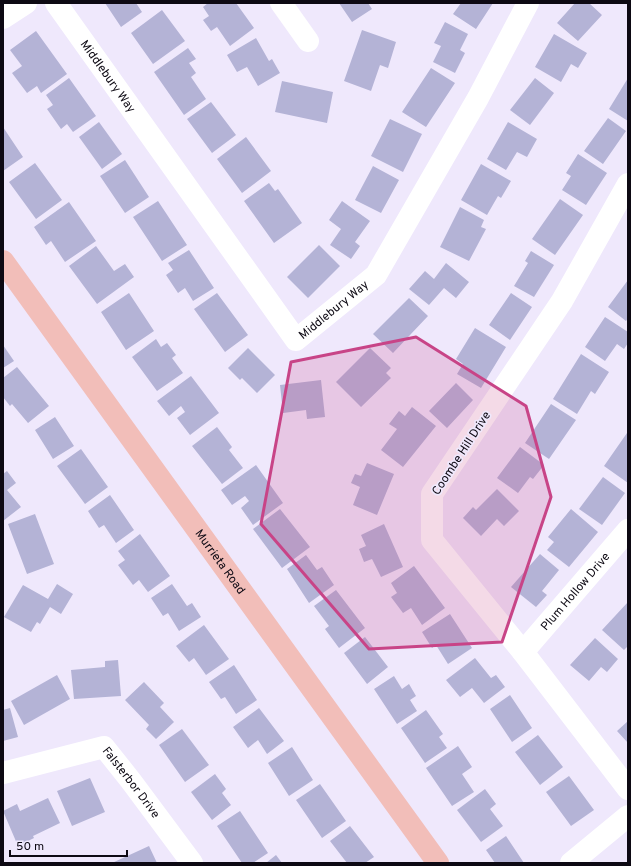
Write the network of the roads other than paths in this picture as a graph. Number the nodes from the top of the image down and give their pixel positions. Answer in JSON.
{"nodes":[{"id":1,"x":26,"y":3,"type":"edge"},
{"id":2,"x":56,"y":3,"type":"edge"},
{"id":3,"x":281,"y":3,"type":"edge"},
{"id":4,"x":528,"y":3,"type":"edge"},
{"id":5,"x":3,"y":18,"type":"edge"},
{"id":6,"x":308,"y":41,"type":"dead end"},
{"id":7,"x":628,"y":184,"type":"edge"},
{"id":8,"x":3,"y":261,"type":"edge"},
{"id":9,"x":628,"y":530,"type":"edge"},
{"id":10,"x":523,"y":652,"type":"junction"},
{"id":11,"x":3,"y":773,"type":"edge"},
{"id":12,"x":628,"y":789,"type":"edge"},
{"id":13,"x":628,"y":816,"type":"edge"},
{"id":14,"x":192,"y":863,"type":"edge"},
{"id":15,"x":438,"y":863,"type":"edge"},
{"id":16,"x":571,"y":863,"type":"edge"}],
"edges":[{"from":1,"to":5,"type":"street"},
{"from":2,"to":4,"type":"street","name":"Middlebury Way"},
{"from":3,"to":6,"type":"street"},
{"from":7,"to":10,"type":"street","name":"Coombe Hill Drive"},
{"from":8,"to":15,"type":"main road","name":"Murrieta Road"},
{"from":9,"to":10,"type":"street","name":"Plum Hollow Drive"},
{"from":10,"to":12,"type":"street","name":"Coombe Hill Drive"},
{"from":11,"to":14,"type":"street","name":"Falsterbor Drive"},
{"from":13,"to":16,"type":"street"}]}
